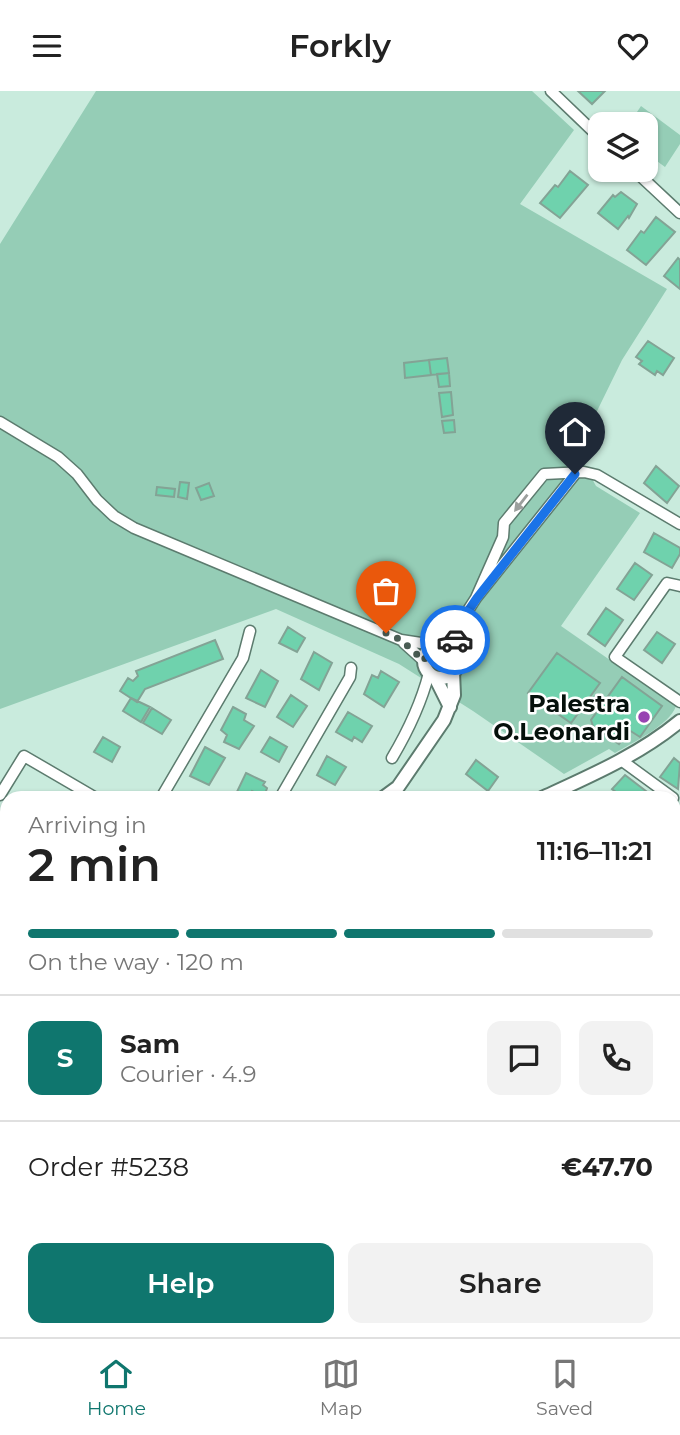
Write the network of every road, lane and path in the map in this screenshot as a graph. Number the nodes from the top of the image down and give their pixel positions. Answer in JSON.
{"nodes":[{"id":1,"x":551,"y":91,"type":"edge"},
{"id":2,"x":588,"y":126,"type":"edge"},
{"id":3,"x":647,"y":182,"type":"edge"},
{"id":4,"x":680,"y":213,"type":"edge"},
{"id":5,"x":0,"y":422,"type":"edge"},
{"id":6,"x":575,"y":474,"type":"junction"},
{"id":7,"x":678,"y":519,"type":"edge"},
{"id":8,"x":680,"y":586,"type":"edge"},
{"id":9,"x":477,"y":598,"type":"junction"},
{"id":10,"x":456,"y":629,"type":"junction"},
{"id":11,"x":250,"y":631,"type":"dead end"},
{"id":12,"x":401,"y":640,"type":"junction"},
{"id":13,"x":437,"y":644,"type":"junction"},
{"id":14,"x":456,"y":654,"type":"junction"},
{"id":15,"x":351,"y":668,"type":"dead end"},
{"id":16,"x":429,"y":670,"type":"junction"},
{"id":17,"x":453,"y":673,"type":"junction"},
{"id":18,"x":680,"y":702,"type":"edge"},
{"id":19,"x":450,"y":707,"type":"junction"},
{"id":20,"x":680,"y":721,"type":"edge"},
{"id":21,"x":392,"y":758,"type":"dead end"},
{"id":22,"x":621,"y":760,"type":"junction"},
{"id":23,"x":2,"y":791,"type":"edge"},
{"id":24,"x":84,"y":791,"type":"edge"},
{"id":25,"x":164,"y":791,"type":"edge"},
{"id":26,"x":284,"y":791,"type":"edge"},
{"id":27,"x":399,"y":791,"type":"edge"},
{"id":28,"x":557,"y":791,"type":"edge"},
{"id":29,"x":663,"y":791,"type":"edge"}],
"edges":[{"from":1,"to":2,"type":"street"},
{"from":3,"to":4,"type":"street"},
{"from":5,"to":12,"type":"street"},
{"from":6,"to":7,"type":"street"},
{"from":6,"to":9,"type":"street"},
{"from":6,"to":9,"type":"street","one_way":true},
{"from":8,"to":18,"type":"street"},
{"from":9,"to":10,"type":"street"},
{"from":10,"to":13,"type":"street"},
{"from":10,"to":14,"type":"street"},
{"from":11,"to":25,"type":"street"},
{"from":12,"to":13,"type":"street"},
{"from":12,"to":16,"type":"street"},
{"from":13,"to":14,"type":"street"},
{"from":13,"to":16,"type":"street"},
{"from":14,"to":17,"type":"street"},
{"from":15,"to":26,"type":"street"},
{"from":16,"to":17,"type":"street"},
{"from":16,"to":19,"type":"street"},
{"from":16,"to":21,"type":"street"},
{"from":17,"to":19,"type":"street"},
{"from":19,"to":27,"type":"street"},
{"from":20,"to":22,"type":"street"},
{"from":22,"to":28,"type":"street"},
{"from":22,"to":29,"type":"street"},
{"from":23,"to":24,"type":"street"}]}
